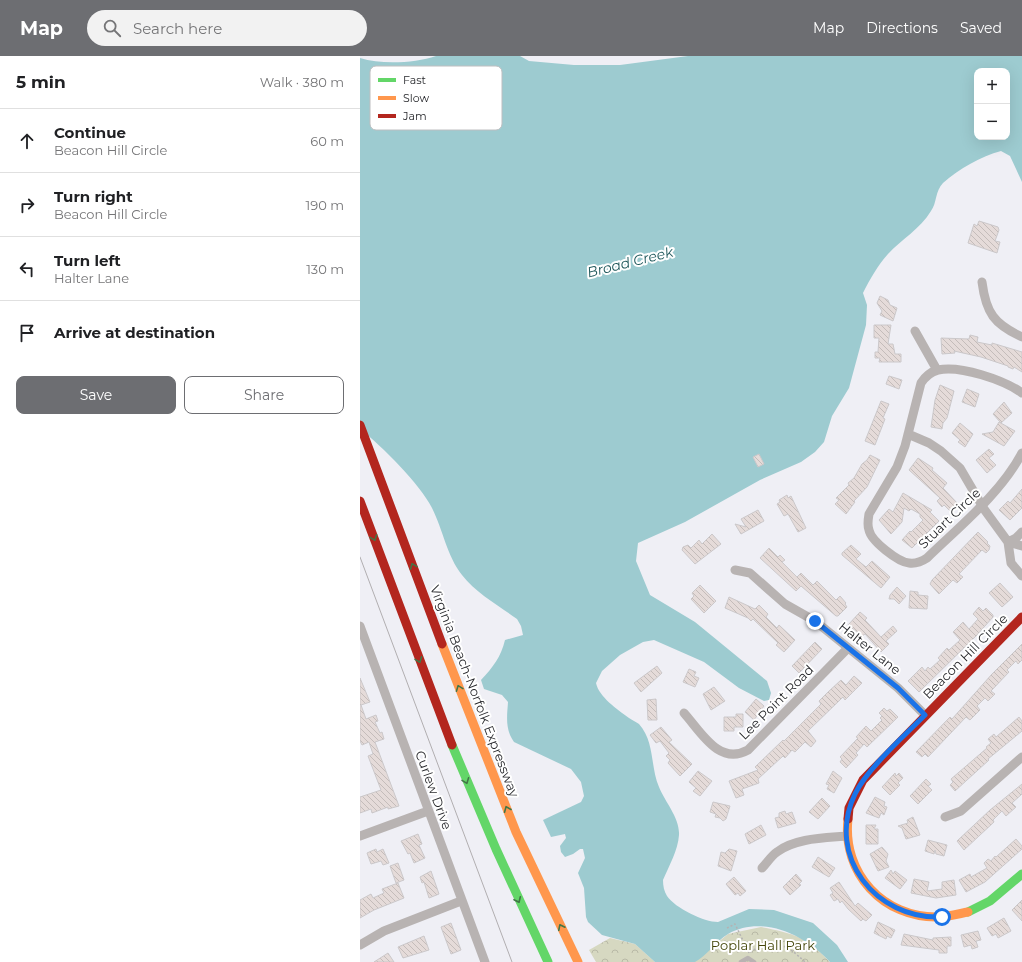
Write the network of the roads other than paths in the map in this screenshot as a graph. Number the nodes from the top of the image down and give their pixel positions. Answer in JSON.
{"nodes":[{"id":1,"x":982,"y":282,"type":"dead end"},
{"id":2,"x":915,"y":331,"type":"dead end"},
{"id":3,"x":1022,"y":337,"type":"edge"},
{"id":4,"x":937,"y":370,"type":"junction"},
{"id":5,"x":1022,"y":393,"type":"edge"},
{"id":6,"x":360,"y":425,"type":"edge"},
{"id":7,"x":908,"y":434,"type":"junction"},
{"id":8,"x":1022,"y":453,"type":"edge"},
{"id":9,"x":360,"y":501,"type":"edge"},
{"id":10,"x":981,"y":505,"type":"junction"},
{"id":11,"x":1022,"y":532,"type":"edge"},
{"id":12,"x":1008,"y":542,"type":"junction"},
{"id":13,"x":1022,"y":546,"type":"edge"},
{"id":14,"x":734,"y":570,"type":"dead end"},
{"id":15,"x":1022,"y":576,"type":"edge"},
{"id":16,"x":1022,"y":617,"type":"edge"},
{"id":17,"x":360,"y":626,"type":"edge"},
{"id":18,"x":848,"y":648,"type":"junction"},
{"id":19,"x":684,"y":712,"type":"dead end"},
{"id":20,"x":925,"y":715,"type":"junction"},
{"id":21,"x":1022,"y":757,"type":"edge"},
{"id":22,"x":428,"y":811,"type":"junction"},
{"id":23,"x":945,"y":817,"type":"dead end"},
{"id":24,"x":360,"y":836,"type":"edge"},
{"id":25,"x":847,"y":836,"type":"junction"},
{"id":26,"x":762,"y":868,"type":"dead end"},
{"id":27,"x":1022,"y":874,"type":"edge"},
{"id":28,"x":462,"y":901,"type":"junction"},
{"id":29,"x":360,"y":945,"type":"edge"},
{"id":30,"x":485,"y":962,"type":"edge"},
{"id":31,"x":548,"y":962,"type":"edge"},
{"id":32,"x":578,"y":962,"type":"edge"},
{"id":33,"x":741,"y":962,"type":"edge"},
{"id":34,"x":754,"y":962,"type":"edge"}],
"edges":[{"from":1,"to":3,"type":"street"},
{"from":2,"to":4,"type":"street"},
{"from":4,"to":5,"type":"street"},
{"from":4,"to":7,"type":"street","name":"Stuart Circle"},
{"from":32,"to":6,"type":"main road","name":"Virginia Beach-Norfolk Expressway","one_way":true},
{"from":7,"to":10,"type":"street"},
{"from":7,"to":10,"type":"street","name":"Stuart Circle"},
{"from":8,"to":10,"type":"street","name":"Stuart Circle"},
{"from":9,"to":31,"type":"main road","one_way":true},
{"from":10,"to":12,"type":"street"},
{"from":11,"to":12,"type":"street"},
{"from":12,"to":13,"type":"street"},
{"from":12,"to":15,"type":"street"},
{"from":14,"to":18,"type":"street","name":"Halter Lane"},
{"from":16,"to":20,"type":"main road","name":"Beacon Hill Circle"},
{"from":17,"to":22,"type":"street","name":"Curlew Drive"},
{"from":18,"to":19,"type":"street","name":"Lee Point Road"},
{"from":18,"to":20,"type":"street","name":"Halter Lane"},
{"from":20,"to":25,"type":"main road","name":"Beacon Hill Circle"},
{"from":21,"to":23,"type":"street"},
{"from":22,"to":24,"type":"street"},
{"from":22,"to":28,"type":"street","name":"Curlew Drive"},
{"from":25,"to":26,"type":"street"},
{"from":25,"to":27,"type":"main road","name":"Beacon Hill Circle"},
{"from":28,"to":29,"type":"street"},
{"from":28,"to":30,"type":"street","name":"Curlew Drive"},
{"from":33,"to":34,"type":"lane"}]}
